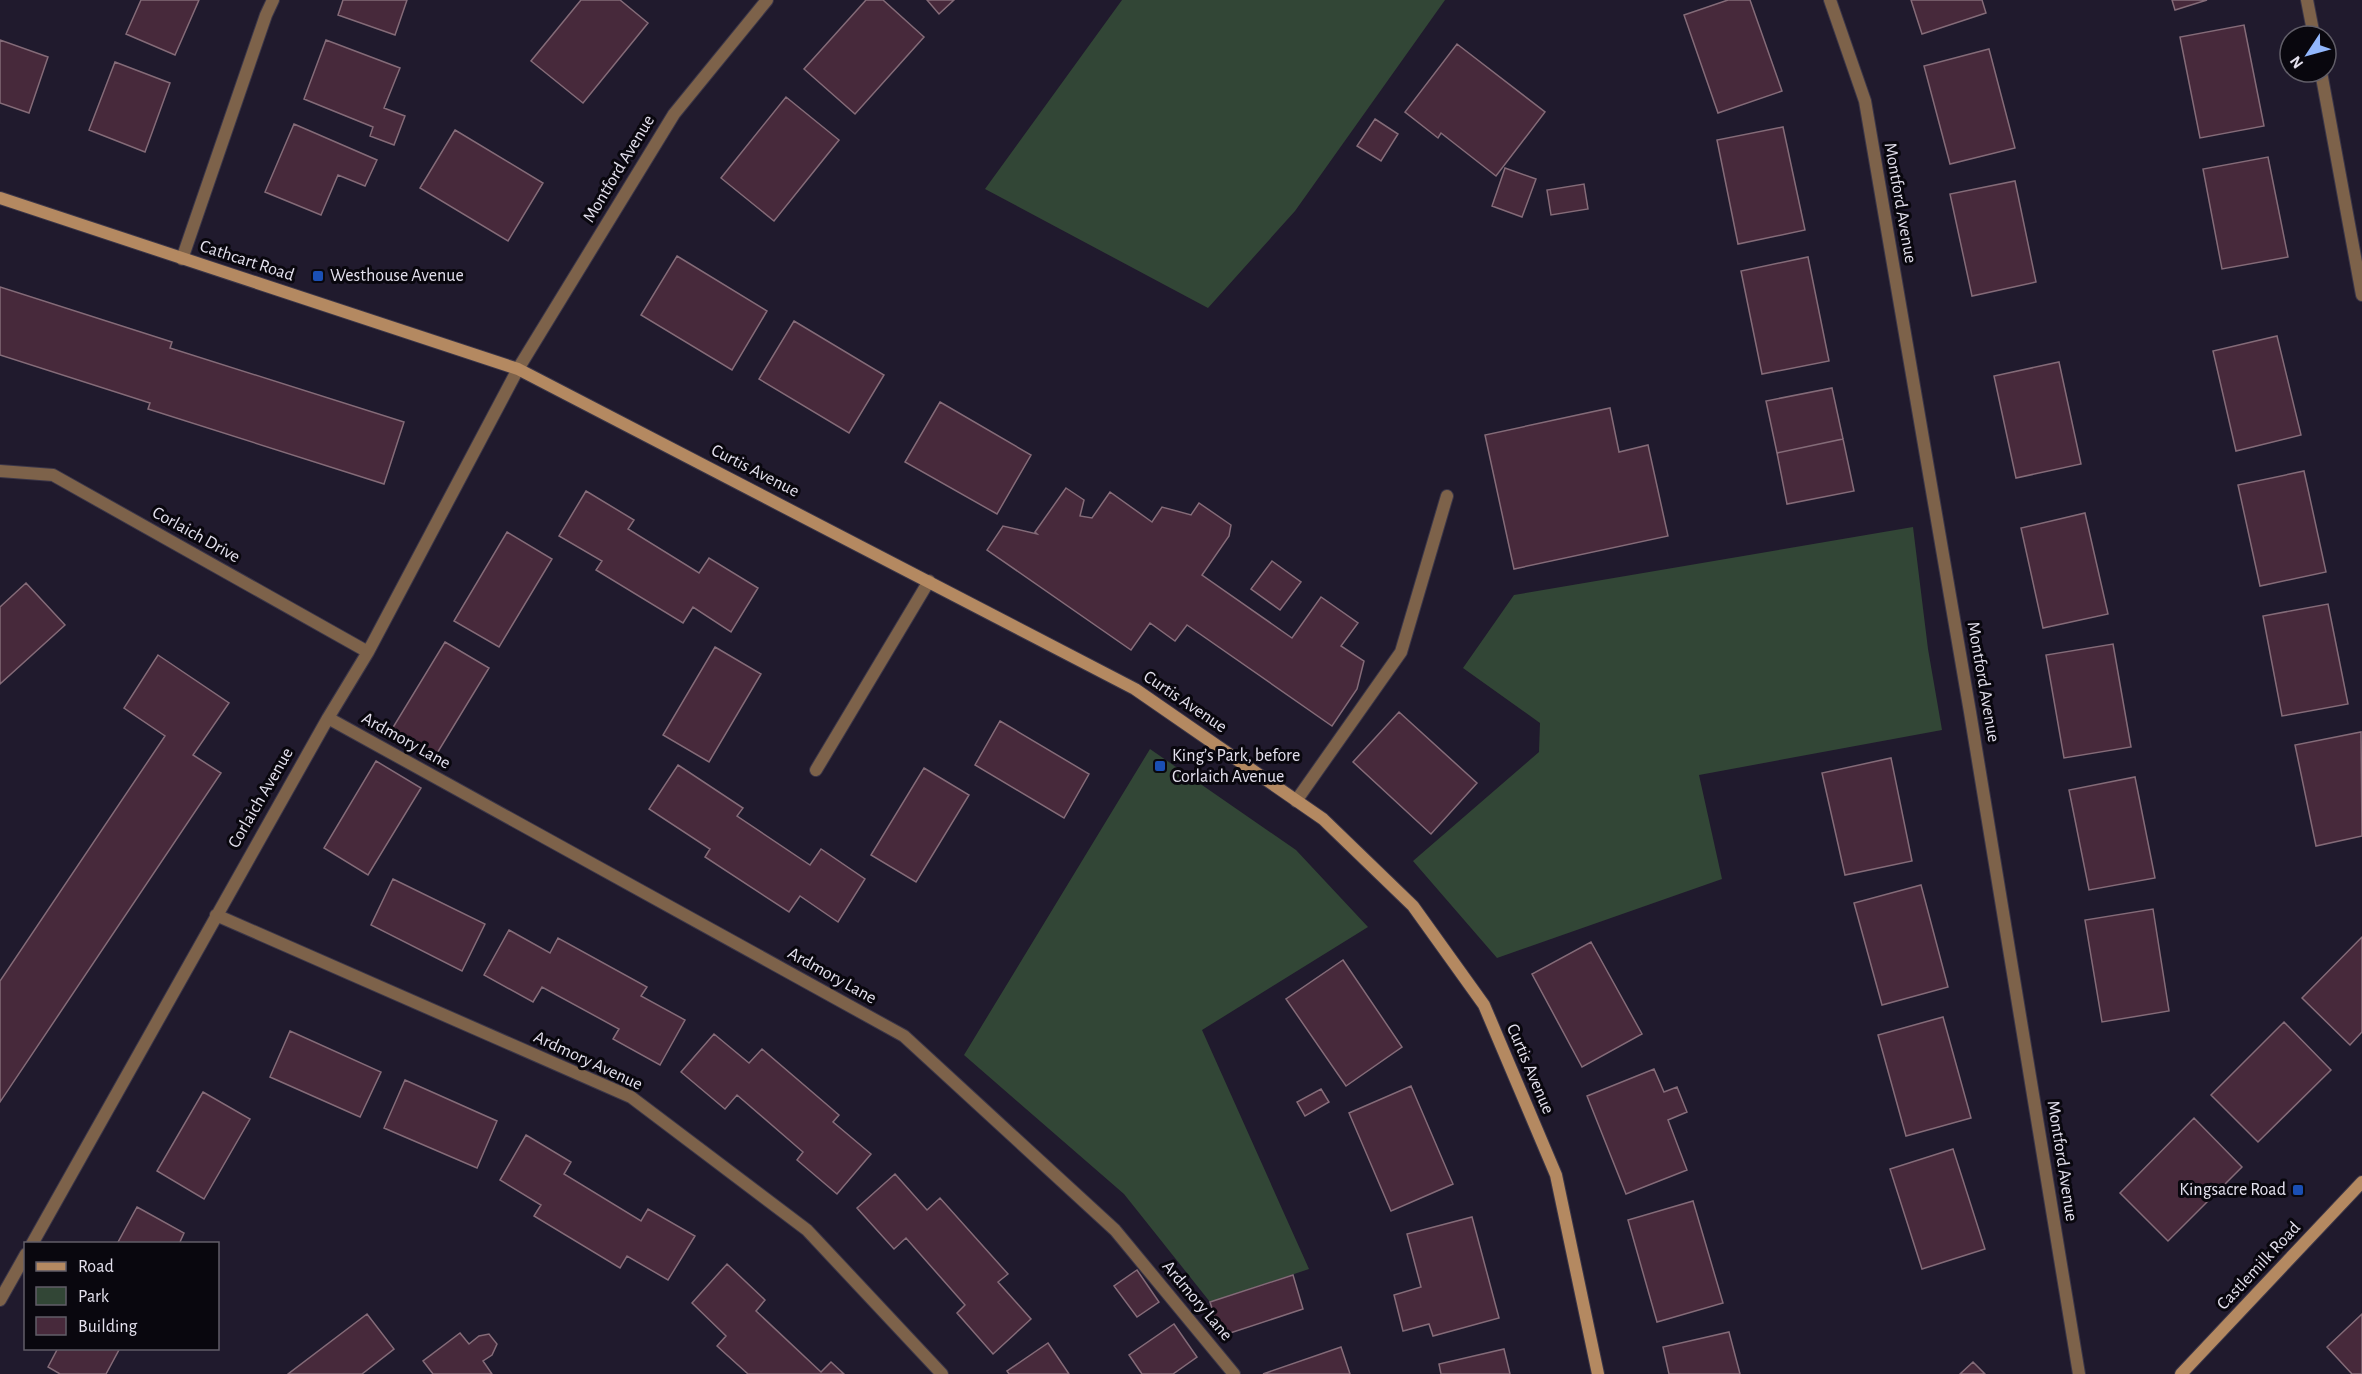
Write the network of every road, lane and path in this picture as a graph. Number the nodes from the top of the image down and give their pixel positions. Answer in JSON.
{"nodes":[{"id":1,"x":273,"y":0,"type":"edge"},
{"id":2,"x":767,"y":0,"type":"edge"},
{"id":3,"x":1830,"y":0,"type":"edge"},
{"id":4,"x":2307,"y":0,"type":"edge"},
{"id":5,"x":2312,"y":24,"type":"edge"},
{"id":6,"x":2323,"y":84,"type":"edge"},
{"id":7,"x":0,"y":198,"type":"edge"},
{"id":8,"x":182,"y":259,"type":"junction"},
{"id":9,"x":2362,"y":295,"type":"edge"},
{"id":10,"x":518,"y":369,"type":"junction"},
{"id":11,"x":0,"y":471,"type":"edge"},
{"id":12,"x":1448,"y":496,"type":"dead end"},
{"id":13,"x":929,"y":582,"type":"junction"},
{"id":14,"x":368,"y":652,"type":"junction"},
{"id":15,"x":328,"y":718,"type":"junction"},
{"id":16,"x":816,"y":770,"type":"dead end"},
{"id":17,"x":1296,"y":801,"type":"junction"},
{"id":18,"x":216,"y":915,"type":"junction"},
{"id":19,"x":2362,"y":1182,"type":"edge"},
{"id":20,"x":33,"y":1242,"type":"edge"},
{"id":21,"x":24,"y":1258,"type":"edge"},
{"id":22,"x":0,"y":1300,"type":"edge"},
{"id":23,"x":942,"y":1374,"type":"edge"},
{"id":24,"x":1234,"y":1374,"type":"edge"},
{"id":25,"x":1598,"y":1374,"type":"edge"},
{"id":26,"x":2079,"y":1374,"type":"edge"},
{"id":27,"x":2181,"y":1374,"type":"edge"}],
"edges":[{"from":1,"to":8,"type":"street"},
{"from":2,"to":10,"type":"street","name":"Montford Avenue"},
{"from":3,"to":26,"type":"street","name":"Montford Avenue"},
{"from":4,"to":5,"type":"street"},
{"from":6,"to":9,"type":"street"},
{"from":7,"to":8,"type":"street","name":"Cathcart Road"},
{"from":8,"to":10,"type":"street","name":"Cathcart Road"},
{"from":10,"to":13,"type":"street","name":"Curtis Avenue"},
{"from":10,"to":14,"type":"street","name":"Corlaich Avenue"},
{"from":11,"to":14,"type":"street","name":"Corlaich Drive"},
{"from":12,"to":17,"type":"street"},
{"from":13,"to":16,"type":"street"},
{"from":13,"to":17,"type":"street","name":"Curtis Avenue"},
{"from":14,"to":15,"type":"street","name":"Corlaich Avenue"},
{"from":15,"to":18,"type":"street","name":"Corlaich Avenue"},
{"from":15,"to":24,"type":"street","name":"Ardmory Lane"},
{"from":17,"to":25,"type":"street","name":"Curtis Avenue"},
{"from":18,"to":20,"type":"street","name":"Corlaich Avenue"},
{"from":18,"to":23,"type":"street","name":"Ardmory Avenue"},
{"from":19,"to":27,"type":"street","name":"Castlemilk Road"},
{"from":21,"to":22,"type":"street"}]}
